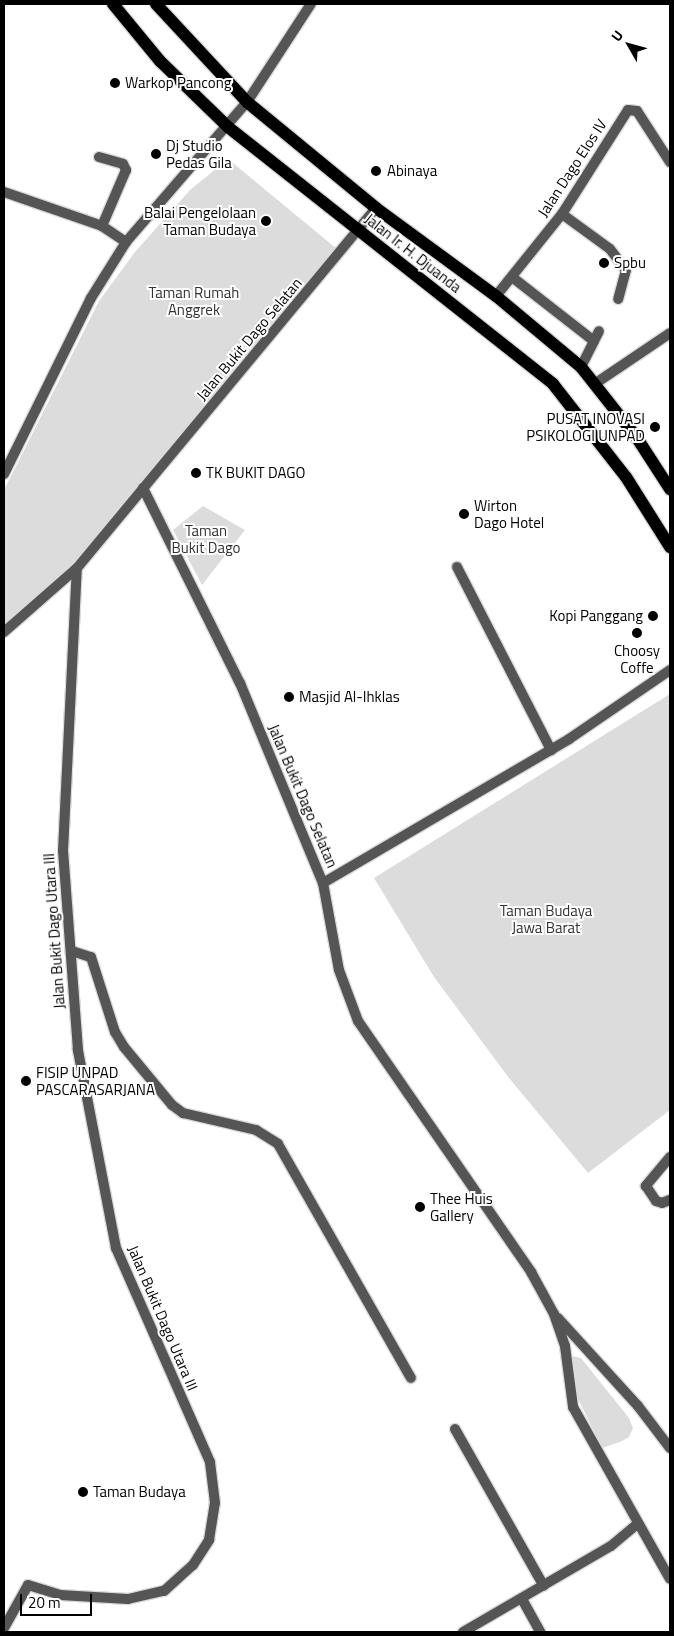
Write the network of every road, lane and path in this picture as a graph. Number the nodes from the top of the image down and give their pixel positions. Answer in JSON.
{"nodes":[{"id":1,"x":113,"y":4,"type":"edge"},
{"id":2,"x":156,"y":4,"type":"edge"},
{"id":3,"x":311,"y":4,"type":"edge"},
{"id":4,"x":247,"y":102,"type":"junction"},
{"id":5,"x":228,"y":127,"type":"junction"},
{"id":6,"x":99,"y":157,"type":"dead end"},
{"id":7,"x":670,"y":162,"type":"edge"},
{"id":8,"x":4,"y":192,"type":"edge"},
{"id":9,"x":376,"y":208,"type":"junction"},
{"id":10,"x":562,"y":214,"type":"junction"},
{"id":11,"x":102,"y":226,"type":"junction"},
{"id":12,"x":358,"y":231,"type":"junction"},
{"id":13,"x":126,"y":242,"type":"junction"},
{"id":14,"x":512,"y":277,"type":"junction"},
{"id":15,"x":496,"y":296,"type":"junction"},
{"id":16,"x":618,"y":299,"type":"dead end"},
{"id":17,"x":670,"y":334,"type":"edge"},
{"id":18,"x":581,"y":367,"type":"junction"},
{"id":19,"x":596,"y":383,"type":"junction"},
{"id":20,"x":4,"y":474,"type":"edge"},
{"id":21,"x":143,"y":488,"type":"junction"},
{"id":22,"x":670,"y":489,"type":"edge"},
{"id":23,"x":670,"y":547,"type":"edge"},
{"id":24,"x":457,"y":567,"type":"dead end"},
{"id":25,"x":77,"y":568,"type":"junction"},
{"id":26,"x":4,"y":632,"type":"edge"},
{"id":27,"x":670,"y":670,"type":"edge"},
{"id":28,"x":551,"y":750,"type":"junction"},
{"id":29,"x":323,"y":883,"type":"junction"},
{"id":30,"x":72,"y":951,"type":"junction"},
{"id":31,"x":670,"y":1157,"type":"edge"},
{"id":32,"x":670,"y":1200,"type":"edge"},
{"id":33,"x":554,"y":1314,"type":"junction"},
{"id":34,"x":411,"y":1378,"type":"dead end"},
{"id":35,"x":455,"y":1429,"type":"dead end"},
{"id":36,"x":670,"y":1448,"type":"edge"},
{"id":37,"x":638,"y":1523,"type":"junction"},
{"id":38,"x":670,"y":1579,"type":"edge"},
{"id":39,"x":544,"y":1586,"type":"junction"},
{"id":40,"x":522,"y":1599,"type":"junction"},
{"id":41,"x":4,"y":1628,"type":"edge"},
{"id":42,"x":463,"y":1632,"type":"edge"},
{"id":43,"x":540,"y":1632,"type":"edge"}],
"edges":[{"from":1,"to":5,"type":"main road","name":"Jalan Ir. H. Djuanda"},
{"from":2,"to":4,"type":"main road","name":"Jalan Ir. H. Djuanda"},
{"from":3,"to":4,"type":"street"},
{"from":4,"to":5,"type":"street"},
{"from":4,"to":9,"type":"main road","name":"Jalan Ir. H. Djuanda"},
{"from":5,"to":12,"type":"main road","name":"Jalan Ir. H. Djuanda"},
{"from":5,"to":13,"type":"street"},
{"from":6,"to":11,"type":"street"},
{"from":7,"to":10,"type":"street","name":"Jalan Dago Elos IV"},
{"from":8,"to":11,"type":"street"},
{"from":9,"to":12,"type":"street","name":"Jalan Bukit Dago Selatan"},
{"from":9,"to":15,"type":"main road","name":"Jalan Ir. H. Djuanda"},
{"from":10,"to":14,"type":"street","name":"Jalan Dago Elos IV"},
{"from":10,"to":16,"type":"street"},
{"from":11,"to":13,"type":"street"},
{"from":12,"to":21,"type":"street","name":"Jalan Bukit Dago Selatan"},
{"from":12,"to":23,"type":"main road","name":"Jalan Ir. H. Djuanda"},
{"from":13,"to":20,"type":"street"},
{"from":14,"to":15,"type":"street","name":"Jalan Dago Elos IV"},
{"from":14,"to":18,"type":"street"},
{"from":15,"to":18,"type":"main road","name":"Jalan Ir. H. Djuanda"},
{"from":17,"to":19,"type":"street"},
{"from":18,"to":19,"type":"main road","name":"Jalan Ir. H. Djuanda"},
{"from":19,"to":22,"type":"main road","name":"Jalan Ir. H. Djuanda"},
{"from":21,"to":25,"type":"street","name":"Jalan Bukit Dago Selatan"},
{"from":21,"to":29,"type":"street","name":"Jalan Bukit Dago Selatan"},
{"from":24,"to":28,"type":"street"},
{"from":25,"to":26,"type":"street","name":"Jalan Bukit Dago Selatan"},
{"from":25,"to":30,"type":"street","name":"Jalan Bukit Dago Utara III"},
{"from":27,"to":28,"type":"street","name":"Jalan Bukit Dago Selatan"},
{"from":28,"to":29,"type":"street","name":"Jalan Bukit Dago Selatan"},
{"from":29,"to":33,"type":"street"},
{"from":30,"to":34,"type":"street"},
{"from":30,"to":41,"type":"street","name":"Jalan Bukit Dago Utara III"},
{"from":31,"to":32,"type":"street"},
{"from":33,"to":36,"type":"street"},
{"from":33,"to":37,"type":"street"},
{"from":35,"to":39,"type":"street"},
{"from":37,"to":38,"type":"street"},
{"from":37,"to":39,"type":"street"},
{"from":39,"to":40,"type":"street"},
{"from":40,"to":42,"type":"street"},
{"from":40,"to":43,"type":"street"}]}
